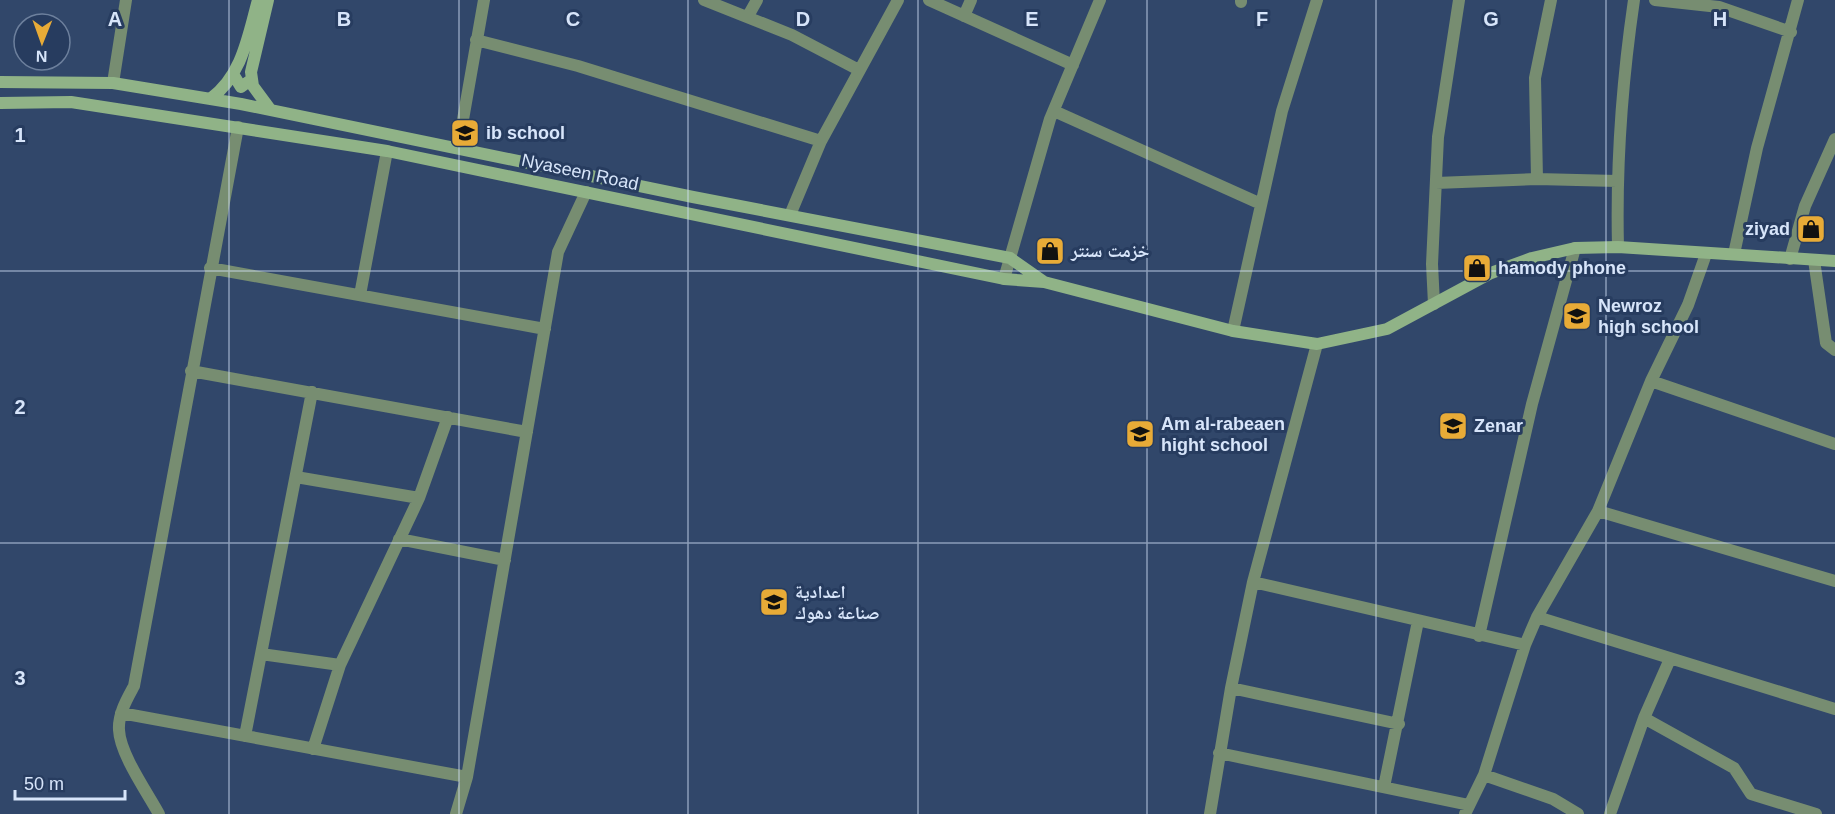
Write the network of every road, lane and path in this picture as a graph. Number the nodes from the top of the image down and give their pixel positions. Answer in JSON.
{"nodes":[{"id":1,"x":126,"y":0,"type":"edge"},
{"id":2,"x":258,"y":0,"type":"edge"},
{"id":3,"x":268,"y":0,"type":"edge"},
{"id":4,"x":484,"y":0,"type":"edge"},
{"id":5,"x":704,"y":0,"type":"edge"},
{"id":6,"x":757,"y":0,"type":"edge"},
{"id":7,"x":898,"y":0,"type":"edge"},
{"id":8,"x":929,"y":0,"type":"edge"},
{"id":9,"x":971,"y":0,"type":"edge"},
{"id":10,"x":1100,"y":0,"type":"edge"},
{"id":11,"x":1317,"y":0,"type":"edge"},
{"id":12,"x":1459,"y":0,"type":"edge"},
{"id":13,"x":1551,"y":0,"type":"edge"},
{"id":14,"x":1634,"y":0,"type":"edge"},
{"id":15,"x":1655,"y":0,"type":"edge"},
{"id":16,"x":1798,"y":0,"type":"edge"},
{"id":17,"x":748,"y":16,"type":"junction"},
{"id":18,"x":964,"y":16,"type":"junction"},
{"id":19,"x":1791,"y":32,"type":"junction"},
{"id":20,"x":476,"y":40,"type":"junction"},
{"id":21,"x":1073,"y":65,"type":"junction"},
{"id":22,"x":859,"y":70,"type":"junction"},
{"id":23,"x":233,"y":74,"type":"junction"},
{"id":24,"x":252,"y":79,"type":"junction"},
{"id":25,"x":0,"y":82,"type":"edge"},
{"id":26,"x":113,"y":83,"type":"junction"},
{"id":27,"x":210,"y":99,"type":"junction"},
{"id":28,"x":0,"y":104,"type":"edge"},
{"id":29,"x":270,"y":109,"type":"junction"},
{"id":30,"x":1054,"y":111,"type":"junction"},
{"id":31,"x":238,"y":127,"type":"junction"},
{"id":32,"x":414,"y":139,"type":"junction"},
{"id":33,"x":1835,"y":139,"type":"edge"},
{"id":34,"x":821,"y":141,"type":"junction"},
{"id":35,"x":458,"y":148,"type":"junction"},
{"id":36,"x":387,"y":151,"type":"junction"},
{"id":37,"x":411,"y":156,"type":"junction"},
{"id":38,"x":1538,"y":179,"type":"junction"},
{"id":39,"x":1617,"y":181,"type":"junction"},
{"id":40,"x":1436,"y":183,"type":"junction"},
{"id":41,"x":586,"y":192,"type":"junction"},
{"id":42,"x":1261,"y":204,"type":"junction"},
{"id":43,"x":790,"y":215,"type":"junction"},
{"id":44,"x":1618,"y":247,"type":"junction"},
{"id":45,"x":1575,"y":249,"type":"junction"},
{"id":46,"x":1706,"y":254,"type":"junction"},
{"id":47,"x":1734,"y":254,"type":"junction"},
{"id":48,"x":1010,"y":258,"type":"junction"},
{"id":49,"x":1790,"y":259,"type":"junction"},
{"id":50,"x":1814,"y":260,"type":"junction"},
{"id":51,"x":1835,"y":261,"type":"edge"},
{"id":52,"x":210,"y":268,"type":"junction"},
{"id":53,"x":1004,"y":279,"type":"junction"},
{"id":54,"x":1044,"y":282,"type":"junction"},
{"id":55,"x":360,"y":294,"type":"junction"},
{"id":56,"x":1434,"y":304,"type":"junction"},
{"id":57,"x":545,"y":329,"type":"junction"},
{"id":58,"x":1233,"y":331,"type":"junction"},
{"id":59,"x":1317,"y":344,"type":"junction"},
{"id":60,"x":1835,"y":350,"type":"edge"},
{"id":61,"x":191,"y":371,"type":"junction"},
{"id":62,"x":1651,"y":381,"type":"junction"},
{"id":63,"x":312,"y":392,"type":"junction"},
{"id":64,"x":448,"y":417,"type":"junction"},
{"id":65,"x":527,"y":432,"type":"junction"},
{"id":66,"x":1835,"y":444,"type":"edge"},
{"id":67,"x":296,"y":477,"type":"junction"},
{"id":68,"x":419,"y":498,"type":"junction"},
{"id":69,"x":1598,"y":511,"type":"junction"},
{"id":70,"x":399,"y":539,"type":"junction"},
{"id":71,"x":505,"y":560,"type":"junction"},
{"id":72,"x":1835,"y":581,"type":"edge"},
{"id":73,"x":1253,"y":582,"type":"junction"},
{"id":74,"x":1537,"y":617,"type":"junction"},
{"id":75,"x":1418,"y":621,"type":"junction"},
{"id":76,"x":1479,"y":636,"type":"junction"},
{"id":77,"x":1525,"y":645,"type":"junction"},
{"id":78,"x":261,"y":654,"type":"junction"},
{"id":79,"x":1670,"y":659,"type":"junction"},
{"id":80,"x":340,"y":665,"type":"junction"},
{"id":81,"x":1231,"y":688,"type":"junction"},
{"id":82,"x":1835,"y":710,"type":"edge"},
{"id":83,"x":121,"y":713,"type":"junction"},
{"id":84,"x":1644,"y":718,"type":"junction"},
{"id":85,"x":1399,"y":724,"type":"junction"},
{"id":86,"x":245,"y":736,"type":"junction"},
{"id":87,"x":313,"y":749,"type":"junction"},
{"id":88,"x":1219,"y":753,"type":"junction"},
{"id":89,"x":1484,"y":775,"type":"junction"},
{"id":90,"x":467,"y":777,"type":"junction"},
{"id":91,"x":1384,"y":787,"type":"junction"},
{"id":92,"x":1467,"y":809,"type":"edge"},
{"id":93,"x":159,"y":814,"type":"edge"},
{"id":94,"x":456,"y":814,"type":"edge"},
{"id":95,"x":1210,"y":814,"type":"edge"},
{"id":96,"x":1578,"y":814,"type":"edge"},
{"id":97,"x":1610,"y":814,"type":"edge"},
{"id":98,"x":1815,"y":814,"type":"edge"}],
"edges":[{"from":1,"to":26,"type":"street"},
{"from":2,"to":23,"type":"street"},
{"from":3,"to":24,"type":"street"},
{"from":4,"to":20,"type":"street"},
{"from":5,"to":17,"type":"street"},
{"from":6,"to":17,"type":"street"},
{"from":7,"to":22,"type":"street"},
{"from":8,"to":18,"type":"street"},
{"from":9,"to":18,"type":"street"},
{"from":10,"to":21,"type":"street"},
{"from":11,"to":42,"type":"street"},
{"from":12,"to":40,"type":"street"},
{"from":13,"to":38,"type":"street"},
{"from":14,"to":39,"type":"street"},
{"from":15,"to":19,"type":"street"},
{"from":16,"to":19,"type":"street"},
{"from":17,"to":22,"type":"street"},
{"from":18,"to":21,"type":"street"},
{"from":19,"to":47,"type":"street"},
{"from":20,"to":34,"type":"street"},
{"from":20,"to":35,"type":"street"},
{"from":21,"to":30,"type":"street"},
{"from":22,"to":34,"type":"street"},
{"from":23,"to":24,"type":"street"},
{"from":23,"to":27,"type":"street"},
{"from":24,"to":29,"type":"street"},
{"from":25,"to":26,"type":"street","name":"Nyaseen Road"},
{"from":26,"to":27,"type":"street","name":"Nyaseen Road"},
{"from":27,"to":29,"type":"street","name":"Nyaseen Road"},
{"from":28,"to":31,"type":"street","name":"Nyaseen Road"},
{"from":29,"to":32,"type":"street","name":"Nyaseen Road"},
{"from":30,"to":42,"type":"street"},
{"from":30,"to":48,"type":"street"},
{"from":31,"to":36,"type":"street","name":"Nyaseen Road"},
{"from":31,"to":52,"type":"street"},
{"from":32,"to":35,"type":"street","name":"Nyaseen Road"},
{"from":32,"to":37,"type":"street"},
{"from":33,"to":49,"type":"street"},
{"from":34,"to":43,"type":"street"},
{"from":35,"to":43,"type":"street","name":"Nyaseen Road"},
{"from":36,"to":37,"type":"street","name":"Nyaseen Road"},
{"from":36,"to":55,"type":"street"},
{"from":37,"to":41,"type":"street","name":"Nyaseen Road"},
{"from":38,"to":39,"type":"street"},
{"from":38,"to":40,"type":"street"},
{"from":39,"to":44,"type":"street"},
{"from":40,"to":56,"type":"street"},
{"from":41,"to":53,"type":"street","name":"Nyaseen Road"},
{"from":41,"to":57,"type":"street"},
{"from":42,"to":58,"type":"street"},
{"from":43,"to":48,"type":"street","name":"Nyaseen Road"},
{"from":44,"to":45,"type":"street"},
{"from":44,"to":46,"type":"street"},
{"from":45,"to":56,"type":"street"},
{"from":45,"to":76,"type":"street"},
{"from":46,"to":47,"type":"street"},
{"from":46,"to":62,"type":"street"},
{"from":47,"to":49,"type":"street"},
{"from":48,"to":53,"type":"street"},
{"from":48,"to":54,"type":"street"},
{"from":49,"to":50,"type":"street"},
{"from":50,"to":51,"type":"street"},
{"from":50,"to":60,"type":"street"},
{"from":52,"to":55,"type":"street"},
{"from":52,"to":61,"type":"street"},
{"from":53,"to":54,"type":"street","name":"Nyaseen Road"},
{"from":54,"to":58,"type":"street"},
{"from":55,"to":57,"type":"street"},
{"from":56,"to":59,"type":"street"},
{"from":57,"to":65,"type":"street"},
{"from":58,"to":59,"type":"street"},
{"from":59,"to":73,"type":"street"},
{"from":61,"to":63,"type":"street"},
{"from":61,"to":83,"type":"street"},
{"from":62,"to":66,"type":"street"},
{"from":62,"to":69,"type":"street"},
{"from":63,"to":64,"type":"street"},
{"from":63,"to":67,"type":"street"},
{"from":64,"to":65,"type":"street"},
{"from":64,"to":68,"type":"street"},
{"from":65,"to":71,"type":"street"},
{"from":67,"to":68,"type":"street"},
{"from":67,"to":78,"type":"street"},
{"from":68,"to":70,"type":"street"},
{"from":69,"to":72,"type":"street"},
{"from":69,"to":74,"type":"street"},
{"from":70,"to":71,"type":"street"},
{"from":70,"to":80,"type":"street"},
{"from":71,"to":90,"type":"street"},
{"from":73,"to":75,"type":"street"},
{"from":73,"to":81,"type":"street"},
{"from":74,"to":77,"type":"street"},
{"from":74,"to":79,"type":"street"},
{"from":75,"to":76,"type":"street"},
{"from":75,"to":85,"type":"street"},
{"from":76,"to":77,"type":"street"},
{"from":77,"to":89,"type":"street"},
{"from":78,"to":80,"type":"street"},
{"from":78,"to":86,"type":"street"},
{"from":79,"to":82,"type":"street"},
{"from":79,"to":84,"type":"street"},
{"from":80,"to":87,"type":"street"},
{"from":81,"to":85,"type":"street"},
{"from":81,"to":88,"type":"street"},
{"from":83,"to":86,"type":"street"},
{"from":83,"to":93,"type":"street"},
{"from":84,"to":97,"type":"street"},
{"from":84,"to":98,"type":"street"},
{"from":85,"to":91,"type":"street"},
{"from":86,"to":87,"type":"street"},
{"from":87,"to":90,"type":"street"},
{"from":88,"to":91,"type":"street"},
{"from":88,"to":95,"type":"street"},
{"from":89,"to":92,"type":"street"},
{"from":89,"to":96,"type":"street"},
{"from":90,"to":94,"type":"street"},
{"from":91,"to":92,"type":"street"}]}
